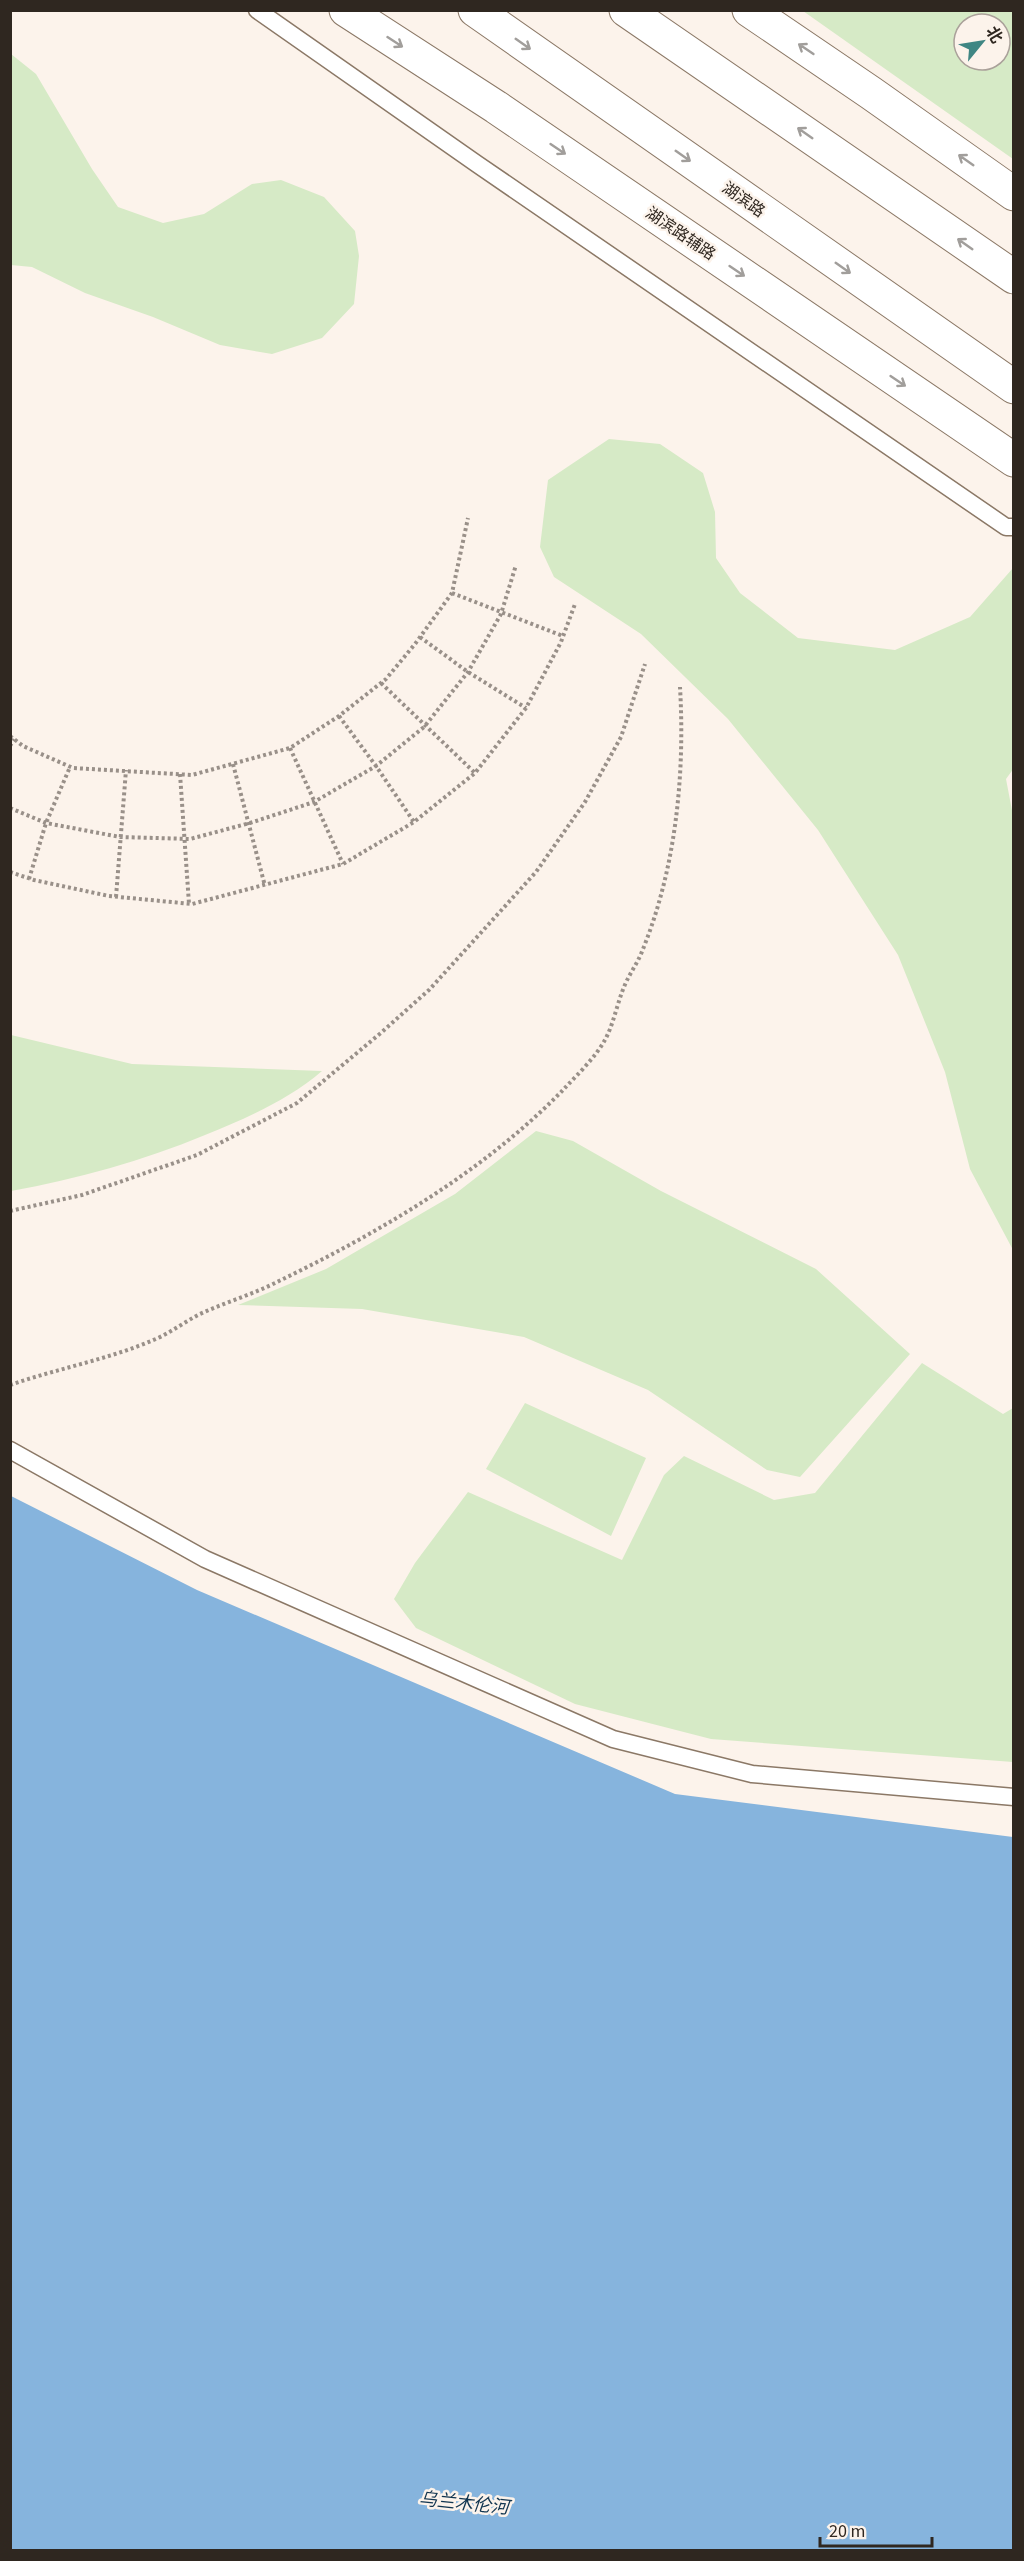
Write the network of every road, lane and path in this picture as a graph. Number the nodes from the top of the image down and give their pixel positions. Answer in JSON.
{"nodes":[{"id":1,"x":257,"y":10,"type":"edge"},
{"id":2,"x":346,"y":10,"type":"edge"},
{"id":3,"x":475,"y":10,"type":"edge"},
{"id":4,"x":626,"y":10,"type":"edge"},
{"id":5,"x":749,"y":10,"type":"edge"},
{"id":6,"x":1014,"y":194,"type":"edge"},
{"id":7,"x":1014,"y":277,"type":"edge"},
{"id":8,"x":1014,"y":387,"type":"edge"},
{"id":9,"x":1014,"y":460,"type":"edge"},
{"id":10,"x":468,"y":518,"type":"dead end"},
{"id":11,"x":1014,"y":527,"type":"edge"},
{"id":12,"x":516,"y":565,"type":"dead end"},
{"id":13,"x":452,"y":593,"type":"junction"},
{"id":14,"x":575,"y":604,"type":"dead end"},
{"id":15,"x":501,"y":614,"type":"junction"},
{"id":16,"x":563,"y":636,"type":"junction"},
{"id":17,"x":420,"y":637,"type":"junction"},
{"id":18,"x":645,"y":664,"type":"dead end"},
{"id":19,"x":468,"y":672,"type":"junction"},
{"id":20,"x":381,"y":683,"type":"junction"},
{"id":21,"x":680,"y":687,"type":"dead end"},
{"id":22,"x":526,"y":708,"type":"junction"},
{"id":23,"x":339,"y":716,"type":"junction"},
{"id":24,"x":424,"y":727,"type":"junction"},
{"id":25,"x":12,"y":738,"type":"edge"},
{"id":26,"x":10,"y":746,"type":"edge"},
{"id":27,"x":290,"y":748,"type":"junction"},
{"id":28,"x":233,"y":764,"type":"junction"},
{"id":29,"x":70,"y":766,"type":"junction"},
{"id":30,"x":376,"y":766,"type":"junction"},
{"id":31,"x":126,"y":770,"type":"junction"},
{"id":32,"x":475,"y":773,"type":"junction"},
{"id":33,"x":180,"y":774,"type":"junction"},
{"id":34,"x":314,"y":802,"type":"junction"},
{"id":35,"x":10,"y":808,"type":"edge"},
{"id":36,"x":414,"y":822,"type":"junction"},
{"id":37,"x":46,"y":823,"type":"junction"},
{"id":38,"x":250,"y":823,"type":"junction"},
{"id":39,"x":120,"y":837,"type":"junction"},
{"id":40,"x":184,"y":839,"type":"junction"},
{"id":41,"x":343,"y":864,"type":"junction"},
{"id":42,"x":10,"y":872,"type":"edge"},
{"id":43,"x":29,"y":879,"type":"junction"},
{"id":44,"x":265,"y":886,"type":"junction"},
{"id":45,"x":116,"y":897,"type":"junction"},
{"id":46,"x":189,"y":904,"type":"junction"},
{"id":47,"x":10,"y":1211,"type":"edge"},
{"id":48,"x":10,"y":1386,"type":"edge"},
{"id":49,"x":10,"y":1450,"type":"edge"},
{"id":50,"x":1014,"y":1797,"type":"edge"}],
"edges":[{"from":1,"to":11,"type":"lane"},
{"from":2,"to":9,"type":"main road","name":"湖滨路辅路","one_way":true},
{"from":3,"to":8,"type":"main road","name":"湖滨路","one_way":true},
{"from":7,"to":4,"type":"main road","one_way":true},
{"from":6,"to":5,"type":"main road","one_way":true},
{"from":10,"to":13,"type":"path"},
{"from":12,"to":15,"type":"path"},
{"from":13,"to":15,"type":"path"},
{"from":13,"to":17,"type":"path"},
{"from":14,"to":16,"type":"path"},
{"from":15,"to":16,"type":"path"},
{"from":15,"to":19,"type":"path"},
{"from":16,"to":22,"type":"path"},
{"from":17,"to":19,"type":"path"},
{"from":17,"to":20,"type":"path"},
{"from":18,"to":47,"type":"path"},
{"from":19,"to":22,"type":"path"},
{"from":19,"to":24,"type":"path"},
{"from":20,"to":23,"type":"path"},
{"from":20,"to":24,"type":"path"},
{"from":21,"to":48,"type":"path"},
{"from":22,"to":32,"type":"path"},
{"from":23,"to":27,"type":"path"},
{"from":23,"to":30,"type":"path"},
{"from":24,"to":30,"type":"path"},
{"from":24,"to":32,"type":"path"},
{"from":25,"to":26,"type":"path"},
{"from":25,"to":29,"type":"path"},
{"from":27,"to":28,"type":"path"},
{"from":27,"to":34,"type":"path"},
{"from":28,"to":33,"type":"path"},
{"from":28,"to":38,"type":"path"},
{"from":29,"to":31,"type":"path"},
{"from":29,"to":37,"type":"path"},
{"from":30,"to":34,"type":"path"},
{"from":30,"to":36,"type":"path"},
{"from":31,"to":33,"type":"path"},
{"from":31,"to":39,"type":"path"},
{"from":32,"to":36,"type":"path"},
{"from":33,"to":40,"type":"path"},
{"from":34,"to":38,"type":"path"},
{"from":34,"to":41,"type":"path"},
{"from":35,"to":37,"type":"path"},
{"from":36,"to":41,"type":"path"},
{"from":37,"to":39,"type":"path"},
{"from":37,"to":43,"type":"path"},
{"from":38,"to":40,"type":"path"},
{"from":38,"to":44,"type":"path"},
{"from":39,"to":40,"type":"path"},
{"from":39,"to":45,"type":"path"},
{"from":40,"to":46,"type":"path"},
{"from":41,"to":44,"type":"path"},
{"from":42,"to":43,"type":"path"},
{"from":43,"to":45,"type":"path"},
{"from":44,"to":46,"type":"path"},
{"from":45,"to":46,"type":"path"},
{"from":49,"to":50,"type":"lane"}]}
